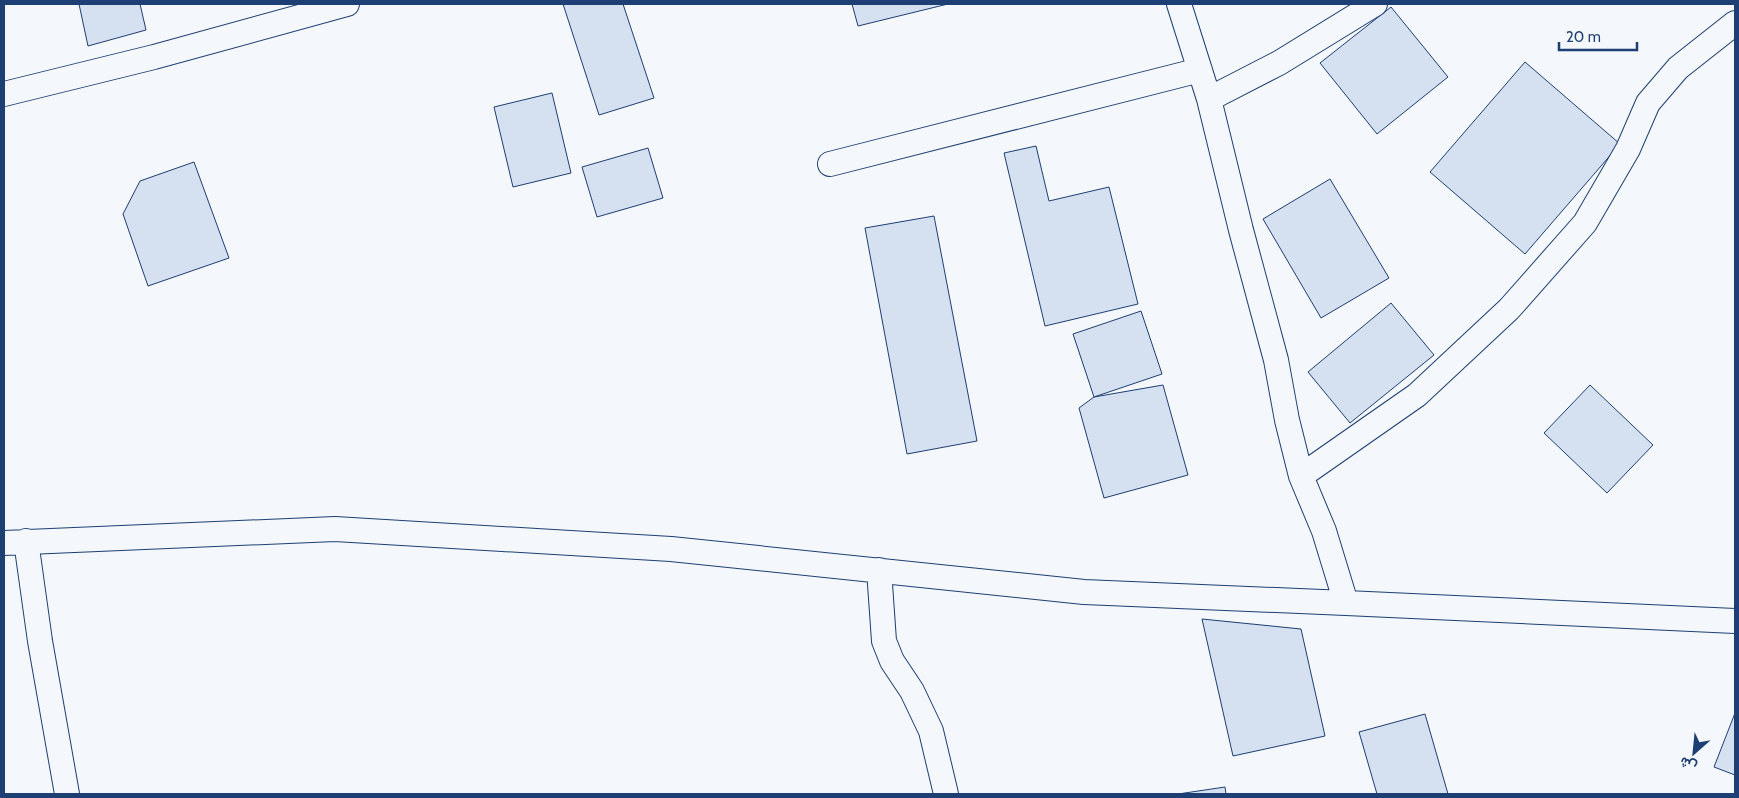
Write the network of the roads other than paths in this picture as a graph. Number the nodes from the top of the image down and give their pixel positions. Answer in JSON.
{"nodes":[{"id":1,"x":347,"y":4,"type":"edge"},
{"id":2,"x":1179,"y":4,"type":"edge"},
{"id":3,"x":1375,"y":4,"type":"edge"},
{"id":4,"x":1735,"y":23,"type":"edge"},
{"id":5,"x":1200,"y":70,"type":"junction"},
{"id":6,"x":4,"y":94,"type":"edge"},
{"id":7,"x":1209,"y":98,"type":"junction"},
{"id":8,"x":830,"y":164,"type":"dead end"},
{"id":9,"x":1301,"y":476,"type":"junction"},
{"id":10,"x":15,"y":542,"type":"edge"},
{"id":11,"x":879,"y":570,"type":"junction"},
{"id":12,"x":1346,"y":603,"type":"junction"},
{"id":13,"x":1735,"y":621,"type":"edge"},
{"id":14,"x":67,"y":794,"type":"edge"},
{"id":15,"x":946,"y":794,"type":"edge"}],
"edges":[{"from":1,"to":6,"type":"street"},
{"from":2,"to":5,"type":"street"},
{"from":3,"to":7,"type":"street"},
{"from":4,"to":9,"type":"street"},
{"from":5,"to":7,"type":"street"},
{"from":5,"to":8,"type":"street"},
{"from":7,"to":9,"type":"street"},
{"from":9,"to":12,"type":"street"},
{"from":10,"to":11,"type":"street"},
{"from":10,"to":14,"type":"street"},
{"from":11,"to":12,"type":"street"},
{"from":11,"to":15,"type":"street"},
{"from":12,"to":13,"type":"street"}]}
